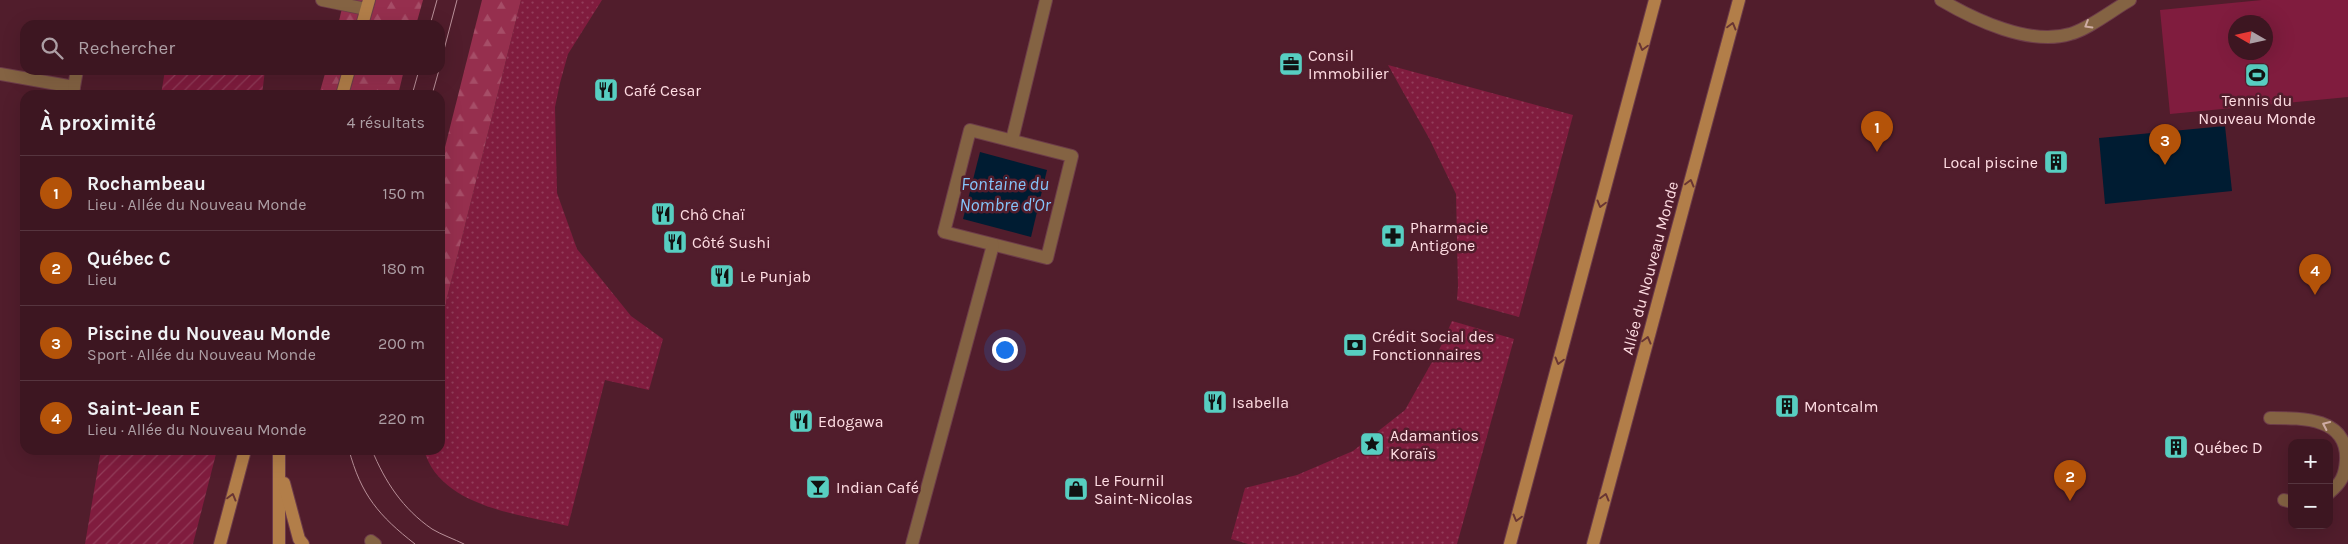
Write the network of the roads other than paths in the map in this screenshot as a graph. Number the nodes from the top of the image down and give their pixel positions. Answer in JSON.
{"nodes":[{"id":1,"x":322,"y":0,"type":"edge"},
{"id":2,"x":1046,"y":0,"type":"edge"},
{"id":3,"x":1655,"y":0,"type":"edge"},
{"id":4,"x":1739,"y":0,"type":"edge"},
{"id":5,"x":1941,"y":0,"type":"edge"},
{"id":6,"x":2130,"y":0,"type":"edge"},
{"id":7,"x":367,"y":4,"type":"edge"},
{"id":8,"x":363,"y":20,"type":"edge"},
{"id":9,"x":0,"y":74,"type":"edge"},
{"id":10,"x":76,"y":75,"type":"edge"},
{"id":11,"x":348,"y":75,"type":"edge"},
{"id":12,"x":70,"y":90,"type":"edge"},
{"id":13,"x":74,"y":90,"type":"edge"},
{"id":14,"x":343,"y":90,"type":"edge"},
{"id":15,"x":1012,"y":140,"type":"junction"},
{"id":16,"x":993,"y":244,"type":"junction"},
{"id":17,"x":2270,"y":418,"type":"dead end"},
{"id":18,"x":244,"y":455,"type":"edge"},
{"id":19,"x":279,"y":455,"type":"edge"},
{"id":20,"x":280,"y":466,"type":"junction"},
{"id":21,"x":2333,"y":490,"type":"edge"},
{"id":22,"x":220,"y":544,"type":"edge"},
{"id":23,"x":280,"y":544,"type":"edge"},
{"id":24,"x":304,"y":544,"type":"edge"},
{"id":25,"x":912,"y":544,"type":"edge"},
{"id":26,"x":1510,"y":544,"type":"edge"},
{"id":27,"x":1593,"y":544,"type":"edge"}],
"edges":[{"from":1,"to":7,"type":"street"},
{"from":2,"to":15,"type":"street"},
{"from":3,"to":26,"type":"street","one_way":true},
{"from":27,"to":4,"type":"street","name":"Allée du Nouveau Monde","one_way":true},
{"from":6,"to":5,"type":"street","one_way":true},
{"from":7,"to":8,"type":"street"},
{"from":9,"to":12,"type":"street"},
{"from":10,"to":13,"type":"street"},
{"from":11,"to":14,"type":"street"},
{"from":15,"to":16,"type":"street"},
{"from":15,"to":16,"type":"street"},
{"from":16,"to":25,"type":"street"},
{"from":21,"to":17,"type":"street","one_way":true},
{"from":22,"to":18,"type":"street","one_way":true},
{"from":19,"to":20,"type":"street"},
{"from":20,"to":23,"type":"street"},
{"from":20,"to":24,"type":"street"}]}
